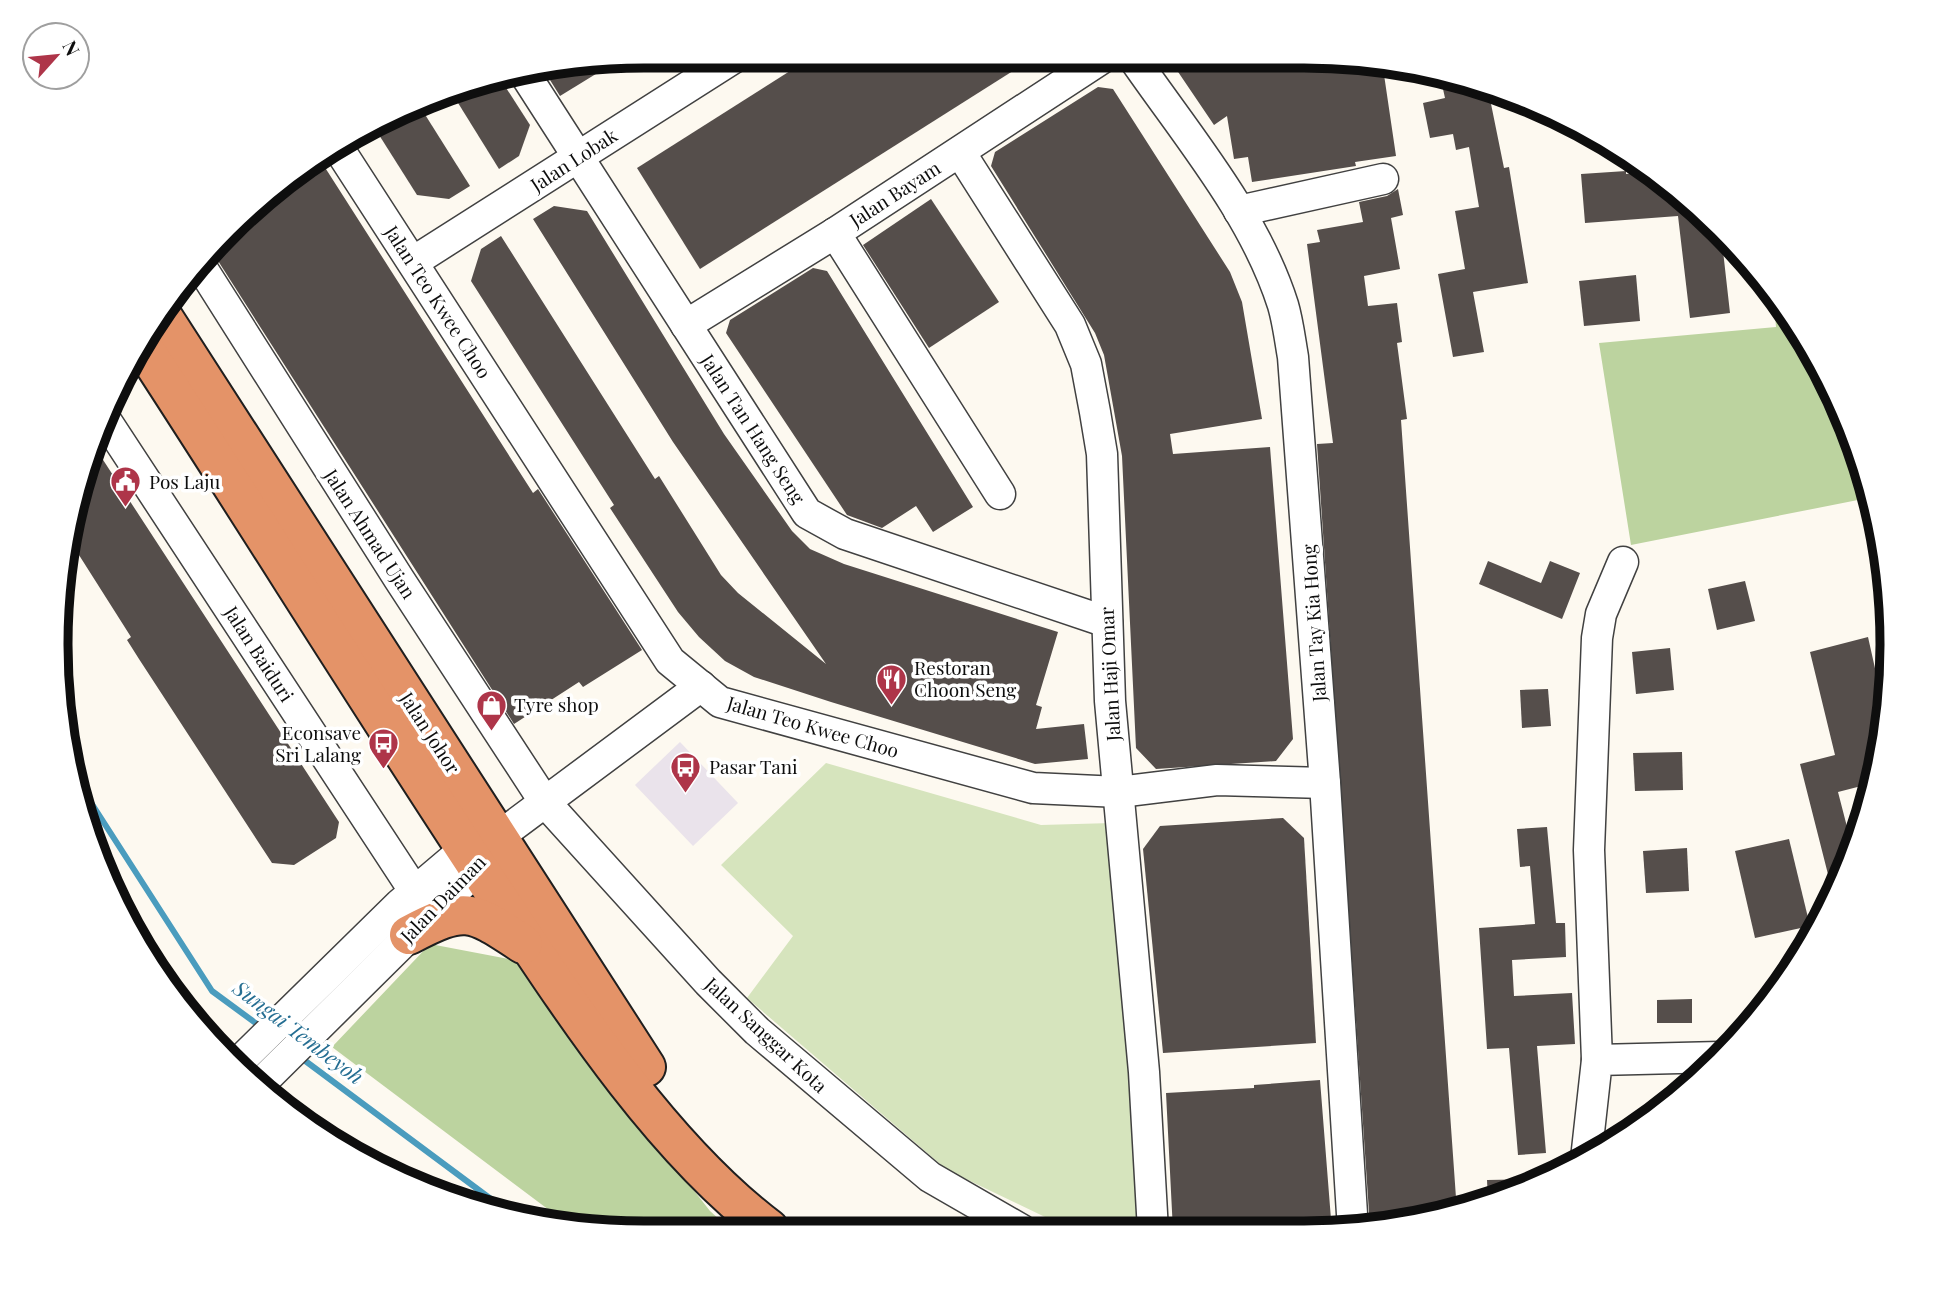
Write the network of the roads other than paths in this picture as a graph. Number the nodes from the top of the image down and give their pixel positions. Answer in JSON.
{"nodes":[{"id":1,"x":718,"y":68,"type":"edge"},
{"id":2,"x":1087,"y":68,"type":"edge"},
{"id":3,"x":1140,"y":68,"type":"edge"},
{"id":4,"x":529,"y":80,"type":"edge"},
{"id":5,"x":960,"y":152,"type":"junction"},
{"id":6,"x":342,"y":154,"type":"edge"},
{"id":7,"x":579,"y":157,"type":"junction"},
{"id":8,"x":1383,"y":179,"type":"dead end"},
{"id":9,"x":1239,"y":211,"type":"junction"},
{"id":10,"x":835,"y":233,"type":"junction"},
{"id":11,"x":413,"y":262,"type":"junction"},
{"id":12,"x":205,"y":273,"type":"edge"},
{"id":13,"x":167,"y":322,"type":"edge"},
{"id":14,"x":686,"y":325,"type":"junction"},
{"id":15,"x":146,"y":355,"type":"edge"},
{"id":16,"x":111,"y":428,"type":"edge"},
{"id":17,"x":1000,"y":494,"type":"dead end"},
{"id":18,"x":1623,"y":562,"type":"dead end"},
{"id":19,"x":1107,"y":622,"type":"junction"},
{"id":20,"x":701,"y":686,"type":"junction"},
{"id":21,"x":1325,"y":783,"type":"junction"},
{"id":22,"x":1119,"y":792,"type":"junction"},
{"id":23,"x":544,"y":801,"type":"junction"},
{"id":24,"x":480,"y":851,"type":"junction"},
{"id":25,"x":415,"y":891,"type":"junction"},
{"id":26,"x":409,"y":934,"type":"junction"},
{"id":27,"x":534,"y":951,"type":"junction"},
{"id":28,"x":340,"y":983,"type":"junction"},
{"id":29,"x":1705,"y":1057,"type":"edge"},
{"id":30,"x":244,"y":1058,"type":"edge"},
{"id":31,"x":1597,"y":1060,"type":"junction"},
{"id":32,"x":265,"y":1078,"type":"edge"},
{"id":33,"x":1587,"y":1146,"type":"edge"},
{"id":34,"x":692,"y":1156,"type":"junction"},
{"id":35,"x":1352,"y":1219,"type":"edge"},
{"id":36,"x":760,"y":1221,"type":"edge"},
{"id":37,"x":1006,"y":1221,"type":"edge"},
{"id":38,"x":1152,"y":1221,"type":"edge"}],
"edges":[{"from":1,"to":7,"type":"street","name":"Jalan Lobak"},
{"from":2,"to":5,"type":"street","name":"Jalan Bayam"},
{"from":3,"to":9,"type":"street","name":"Jalan Tay Kia Hong"},
{"from":4,"to":7,"type":"street","name":"Jalan Tan Hang Seng"},
{"from":5,"to":10,"type":"street","name":"Jalan Bayam"},
{"from":5,"to":19,"type":"street","name":"Jalan Haji Omar"},
{"from":6,"to":11,"type":"street","name":"Jalan Teo Kwee Choo"},
{"from":7,"to":11,"type":"street","name":"Jalan Lobak"},
{"from":7,"to":14,"type":"street","name":"Jalan Tan Hang Seng"},
{"from":8,"to":9,"type":"street"},
{"from":9,"to":21,"type":"street","name":"Jalan Tay Kia Hong"},
{"from":10,"to":14,"type":"street","name":"Jalan Bayam"},
{"from":10,"to":17,"type":"street"},
{"from":11,"to":20,"type":"street","name":"Jalan Teo Kwee Choo"},
{"from":12,"to":23,"type":"street","name":"Jalan Ahmad Ujan"},
{"from":13,"to":24,"type":"highway","name":"Jalan Johor"},
{"from":14,"to":19,"type":"street","name":"Jalan Tan Hang Seng"},
{"from":15,"to":24,"type":"highway","name":"Jalan Johor"},
{"from":16,"to":25,"type":"street","name":"Jalan Baiduri"},
{"from":18,"to":31,"type":"street"},
{"from":19,"to":22,"type":"street","name":"Jalan Haji Omar"},
{"from":20,"to":22,"type":"street","name":"Jalan Teo Kwee Choo"},
{"from":20,"to":23,"type":"street"},
{"from":21,"to":22,"type":"street","name":"Jalan Teo Kwee Choo"},
{"from":21,"to":35,"type":"street","name":"Jalan Tay Kia Hong"},
{"from":22,"to":38,"type":"street","name":"Jalan Haji Omar"},
{"from":23,"to":24,"type":"street"},
{"from":23,"to":37,"type":"street","name":"Jalan Sanggar Kota"},
{"from":24,"to":25,"type":"street","name":"Jalan Daiman"},
{"from":24,"to":26,"type":"street","name":"Jalan Daiman"},
{"from":24,"to":27,"type":"highway","name":"Jalan Johor"},
{"from":24,"to":34,"type":"highway","name":"Jalan Johor"},
{"from":25,"to":28,"type":"street","name":"Jalan Daiman"},
{"from":26,"to":27,"type":"highway"},
{"from":26,"to":28,"type":"street","name":"Jalan Daiman"},
{"from":27,"to":34,"type":"highway","name":"Jalan Johor"},
{"from":28,"to":30,"type":"street"},
{"from":28,"to":32,"type":"street"},
{"from":29,"to":31,"type":"street"},
{"from":31,"to":33,"type":"street"},
{"from":34,"to":36,"type":"highway","name":"Jalan Johor"}]}
